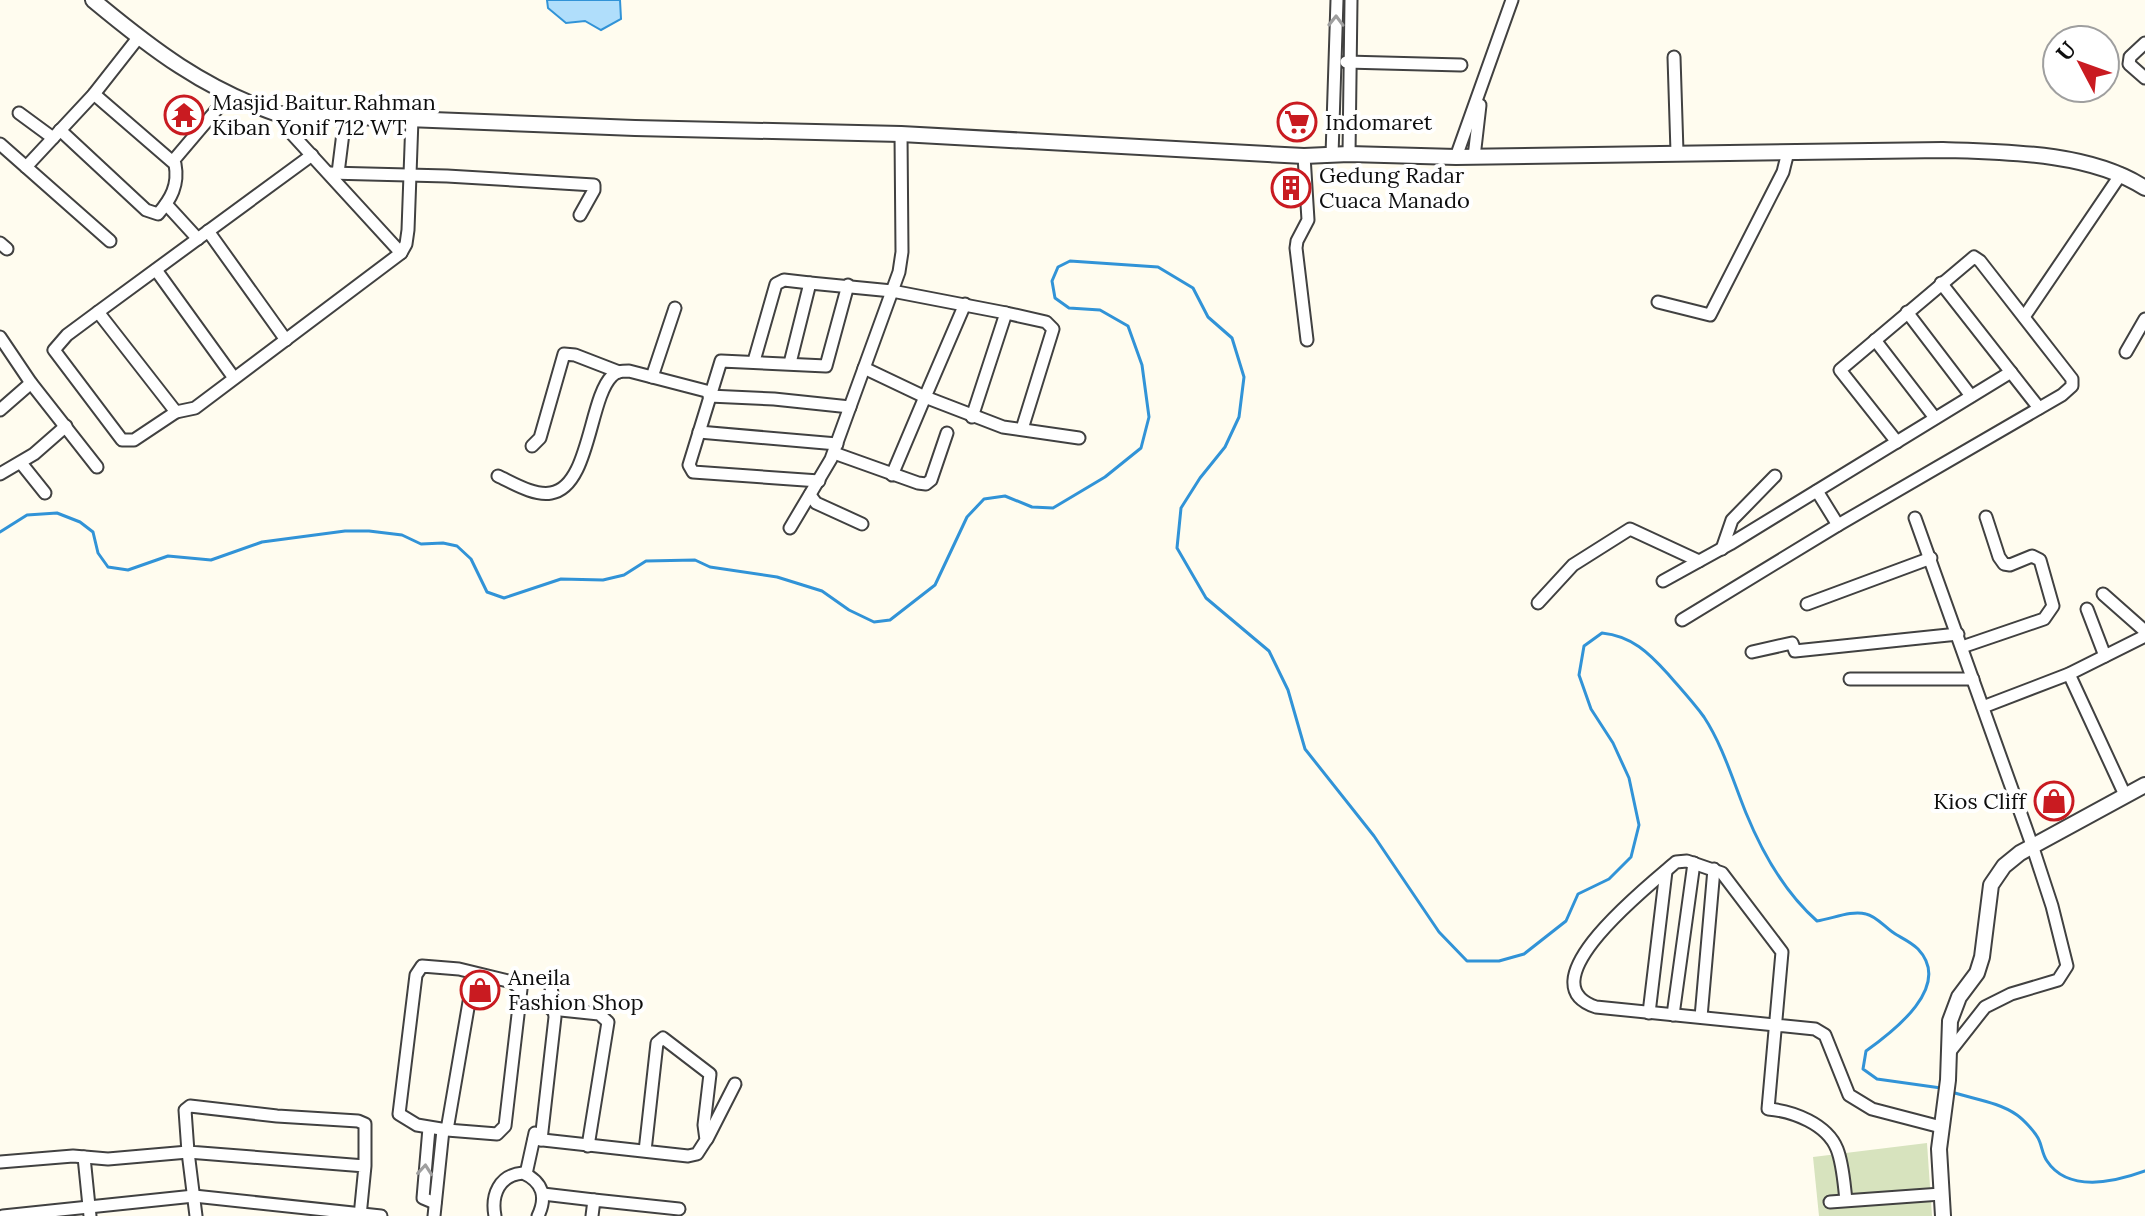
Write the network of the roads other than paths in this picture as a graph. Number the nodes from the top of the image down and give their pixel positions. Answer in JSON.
{"nodes":[{"id":1,"x":93,"y":0,"type":"edge"},
{"id":2,"x":1337,"y":0,"type":"edge"},
{"id":3,"x":1351,"y":0,"type":"edge"},
{"id":4,"x":1512,"y":0,"type":"edge"},
{"id":5,"x":138,"y":38,"type":"junction"},
{"id":6,"x":2145,"y":43,"type":"edge"},
{"id":7,"x":1674,"y":57,"type":"dead end"},
{"id":8,"x":1336,"y":62,"type":"junction"},
{"id":9,"x":1350,"y":62,"type":"junction"},
{"id":10,"x":1461,"y":65,"type":"dead end"},
{"id":11,"x":2145,"y":78,"type":"edge"},
{"id":12,"x":1481,"y":88,"type":"junction"},
{"id":13,"x":94,"y":94,"type":"junction"},
{"id":14,"x":229,"y":95,"type":"junction"},
{"id":15,"x":19,"y":113,"type":"dead end"},
{"id":16,"x":278,"y":114,"type":"junction"},
{"id":17,"x":345,"y":117,"type":"junction"},
{"id":18,"x":412,"y":119,"type":"junction"},
{"id":19,"x":56,"y":134,"type":"junction"},
{"id":20,"x":901,"y":134,"type":"junction"},
{"id":21,"x":0,"y":144,"type":"edge"},
{"id":22,"x":1677,"y":152,"type":"junction"},
{"id":23,"x":1788,"y":152,"type":"junction"},
{"id":24,"x":1349,"y":154,"type":"junction"},
{"id":25,"x":312,"y":155,"type":"junction"},
{"id":26,"x":1332,"y":155,"type":"junction"},
{"id":27,"x":1304,"y":156,"type":"junction"},
{"id":28,"x":1456,"y":157,"type":"junction"},
{"id":29,"x":1474,"y":157,"type":"junction"},
{"id":30,"x":173,"y":161,"type":"junction"},
{"id":31,"x":26,"y":167,"type":"junction"},
{"id":32,"x":333,"y":173,"type":"junction"},
{"id":33,"x":2121,"y":174,"type":"junction"},
{"id":34,"x":409,"y":176,"type":"junction"},
{"id":35,"x":2145,"y":188,"type":"edge"},
{"id":36,"x":166,"y":204,"type":"junction"},
{"id":37,"x":580,"y":215,"type":"dead end"},
{"id":38,"x":203,"y":235,"type":"junction"},
{"id":39,"x":110,"y":241,"type":"dead end"},
{"id":40,"x":401,"y":253,"type":"junction"},
{"id":41,"x":156,"y":270,"type":"junction"},
{"id":42,"x":810,"y":283,"type":"junction"},
{"id":43,"x":1941,"y":283,"type":"junction"},
{"id":44,"x":848,"y":285,"type":"junction"},
{"id":45,"x":892,"y":291,"type":"junction"},
{"id":46,"x":1658,"y":302,"type":"dead end"},
{"id":47,"x":965,"y":304,"type":"junction"},
{"id":48,"x":675,"y":308,"type":"dead end"},
{"id":49,"x":98,"y":312,"type":"junction"},
{"id":50,"x":1907,"y":312,"type":"junction"},
{"id":51,"x":1006,"y":313,"type":"junction"},
{"id":52,"x":2024,"y":317,"type":"junction"},
{"id":53,"x":2144,"y":323,"type":"edge"},
{"id":54,"x":0,"y":338,"type":"edge"},
{"id":55,"x":286,"y":340,"type":"junction"},
{"id":56,"x":1307,"y":340,"type":"dead end"},
{"id":57,"x":1875,"y":340,"type":"junction"},
{"id":58,"x":2126,"y":352,"type":"dead end"},
{"id":59,"x":754,"y":361,"type":"junction"},
{"id":60,"x":790,"y":363,"type":"junction"},
{"id":61,"x":864,"y":368,"type":"junction"},
{"id":62,"x":619,"y":372,"type":"junction"},
{"id":63,"x":2011,"y":372,"type":"junction"},
{"id":64,"x":652,"y":377,"type":"junction"},
{"id":65,"x":234,"y":378,"type":"junction"},
{"id":66,"x":31,"y":383,"type":"junction"},
{"id":67,"x":710,"y":394,"type":"junction"},
{"id":68,"x":1971,"y":396,"type":"junction"},
{"id":69,"x":925,"y":397,"type":"junction"},
{"id":70,"x":850,"y":407,"type":"junction"},
{"id":71,"x":2039,"y":408,"type":"junction"},
{"id":72,"x":0,"y":410,"type":"edge"},
{"id":73,"x":176,"y":412,"type":"junction"},
{"id":74,"x":972,"y":417,"type":"junction"},
{"id":75,"x":1935,"y":418,"type":"junction"},
{"id":76,"x":66,"y":426,"type":"junction"},
{"id":77,"x":1022,"y":429,"type":"junction"},
{"id":78,"x":699,"y":432,"type":"junction"},
{"id":79,"x":947,"y":433,"type":"dead end"},
{"id":80,"x":1079,"y":438,"type":"dead end"},
{"id":81,"x":1897,"y":442,"type":"junction"},
{"id":82,"x":532,"y":446,"type":"dead end"},
{"id":83,"x":835,"y":448,"type":"junction"},
{"id":84,"x":21,"y":463,"type":"junction"},
{"id":85,"x":97,"y":467,"type":"dead end"},
{"id":86,"x":0,"y":474,"type":"edge"},
{"id":87,"x":892,"y":475,"type":"junction"},
{"id":88,"x":498,"y":476,"type":"dead end"},
{"id":89,"x":1775,"y":476,"type":"dead end"},
{"id":90,"x":819,"y":481,"type":"junction"},
{"id":91,"x":1817,"y":491,"type":"junction"},
{"id":92,"x":45,"y":493,"type":"dead end"},
{"id":93,"x":810,"y":495,"type":"junction"},
{"id":94,"x":1986,"y":517,"type":"dead end"},
{"id":95,"x":1915,"y":518,"type":"dead end"},
{"id":96,"x":862,"y":524,"type":"dead end"},
{"id":97,"x":1838,"y":525,"type":"junction"},
{"id":98,"x":790,"y":528,"type":"dead end"},
{"id":99,"x":1722,"y":549,"type":"junction"},
{"id":100,"x":1931,"y":558,"type":"junction"},
{"id":101,"x":1699,"y":561,"type":"junction"},
{"id":102,"x":1663,"y":581,"type":"dead end"},
{"id":103,"x":2103,"y":594,"type":"dead end"},
{"id":104,"x":1538,"y":603,"type":"dead end"},
{"id":105,"x":1807,"y":604,"type":"dead end"},
{"id":106,"x":2087,"y":609,"type":"dead end"},
{"id":107,"x":1682,"y":620,"type":"dead end"},
{"id":108,"x":1958,"y":634,"type":"junction"},
{"id":109,"x":2145,"y":634,"type":"edge"},
{"id":110,"x":1962,"y":647,"type":"junction"},
{"id":111,"x":1752,"y":652,"type":"dead end"},
{"id":112,"x":2105,"y":656,"type":"junction"},
{"id":113,"x":2069,"y":674,"type":"junction"},
{"id":114,"x":1850,"y":679,"type":"dead end"},
{"id":115,"x":1973,"y":679,"type":"junction"},
{"id":116,"x":1983,"y":707,"type":"junction"},
{"id":117,"x":2145,"y":785,"type":"edge"},
{"id":118,"x":2125,"y":795,"type":"junction"},
{"id":119,"x":2032,"y":845,"type":"junction"},
{"id":120,"x":1694,"y":863,"type":"junction"},
{"id":121,"x":1714,"y":869,"type":"junction"},
{"id":122,"x":1666,"y":871,"type":"junction"},
{"id":123,"x":474,"y":973,"type":"junction"},
{"id":124,"x":536,"y":980,"type":"dead end"},
{"id":125,"x":553,"y":1008,"type":"junction"},
{"id":126,"x":1649,"y":1013,"type":"junction"},
{"id":127,"x":1673,"y":1015,"type":"junction"},
{"id":128,"x":1701,"y":1017,"type":"junction"},
{"id":129,"x":1775,"y":1024,"type":"junction"},
{"id":130,"x":1948,"y":1054,"type":"junction"},
{"id":131,"x":735,"y":1084,"type":"dead end"},
{"id":132,"x":1941,"y":1127,"type":"junction"},
{"id":133,"x":429,"y":1128,"type":"junction"},
{"id":134,"x":445,"y":1130,"type":"junction"},
{"id":135,"x":538,"y":1140,"type":"junction"},
{"id":136,"x":706,"y":1140,"type":"junction"},
{"id":137,"x":588,"y":1146,"type":"junction"},
{"id":138,"x":645,"y":1151,"type":"junction"},
{"id":139,"x":188,"y":1152,"type":"junction"},
{"id":140,"x":84,"y":1157,"type":"junction"},
{"id":141,"x":0,"y":1162,"type":"edge"},
{"id":142,"x":365,"y":1166,"type":"junction"},
{"id":143,"x":526,"y":1174,"type":"junction"},
{"id":144,"x":543,"y":1194,"type":"junction"},
{"id":145,"x":1941,"y":1194,"type":"junction"},
{"id":146,"x":194,"y":1196,"type":"junction"},
{"id":147,"x":594,"y":1200,"type":"junction"},
{"id":148,"x":1846,"y":1200,"type":"junction"},
{"id":149,"x":1830,"y":1202,"type":"dead end"},
{"id":150,"x":679,"y":1209,"type":"dead end"},
{"id":151,"x":435,"y":1210,"type":"edge"},
{"id":152,"x":90,"y":1211,"type":"edge"},
{"id":153,"x":651,"y":1212,"type":"edge"},
{"id":154,"x":360,"y":1214,"type":"edge"},
{"id":155,"x":3,"y":1216,"type":"edge"},
{"id":156,"x":196,"y":1216,"type":"edge"},
{"id":157,"x":381,"y":1216,"type":"edge"},
{"id":158,"x":495,"y":1216,"type":"edge"},
{"id":159,"x":538,"y":1216,"type":"edge"},
{"id":160,"x":592,"y":1216,"type":"edge"},
{"id":161,"x":1943,"y":1216,"type":"edge"}],
"edges":[{"from":1,"to":5,"type":"street"},
{"from":8,"to":2,"type":"street","one_way":true},
{"from":3,"to":9,"type":"street"},
{"from":4,"to":12,"type":"street"},
{"from":5,"to":13,"type":"street"},
{"from":5,"to":14,"type":"street"},
{"from":6,"to":11,"type":"street"},
{"from":7,"to":22,"type":"street"},
{"from":8,"to":9,"type":"street"},
{"from":8,"to":26,"type":"street"},
{"from":9,"to":10,"type":"street"},
{"from":9,"to":24,"type":"street"},
{"from":12,"to":28,"type":"street"},
{"from":12,"to":29,"type":"street"},
{"from":13,"to":19,"type":"street"},
{"from":13,"to":30,"type":"street"},
{"from":14,"to":16,"type":"street"},
{"from":14,"to":30,"type":"street"},
{"from":15,"to":19,"type":"street"},
{"from":16,"to":17,"type":"street"},
{"from":16,"to":25,"type":"street"},
{"from":17,"to":18,"type":"street"},
{"from":17,"to":32,"type":"street"},
{"from":18,"to":20,"type":"street"},
{"from":18,"to":34,"type":"street"},
{"from":19,"to":31,"type":"street"},
{"from":19,"to":36,"type":"street"},
{"from":20,"to":27,"type":"street"},
{"from":20,"to":45,"type":"street"},
{"from":21,"to":31,"type":"street"},
{"from":22,"to":23,"type":"street"},
{"from":22,"to":29,"type":"street"},
{"from":23,"to":33,"type":"street"},
{"from":23,"to":46,"type":"street"},
{"from":24,"to":26,"type":"street"},
{"from":24,"to":28,"type":"street"},
{"from":25,"to":32,"type":"street"},
{"from":25,"to":38,"type":"street"},
{"from":26,"to":27,"type":"street"},
{"from":27,"to":56,"type":"street"},
{"from":28,"to":29,"type":"street"},
{"from":30,"to":36,"type":"street"},
{"from":31,"to":39,"type":"street"},
{"from":32,"to":34,"type":"street"},
{"from":32,"to":40,"type":"street"},
{"from":33,"to":35,"type":"street"},
{"from":33,"to":52,"type":"street"},
{"from":34,"to":37,"type":"street"},
{"from":34,"to":40,"type":"street"},
{"from":36,"to":38,"type":"street"},
{"from":38,"to":41,"type":"street"},
{"from":38,"to":55,"type":"street"},
{"from":40,"to":55,"type":"street"},
{"from":41,"to":49,"type":"street"},
{"from":41,"to":65,"type":"street"},
{"from":42,"to":44,"type":"street"},
{"from":42,"to":59,"type":"street"},
{"from":42,"to":60,"type":"street"},
{"from":43,"to":50,"type":"street"},
{"from":43,"to":52,"type":"street"},
{"from":43,"to":63,"type":"street"},
{"from":44,"to":45,"type":"street"},
{"from":44,"to":60,"type":"street"},
{"from":45,"to":47,"type":"street"},
{"from":45,"to":61,"type":"street"},
{"from":47,"to":51,"type":"street"},
{"from":47,"to":69,"type":"street"},
{"from":48,"to":64,"type":"street"},
{"from":49,"to":73,"type":"street"},
{"from":49,"to":73,"type":"street"},
{"from":50,"to":57,"type":"street"},
{"from":50,"to":68,"type":"street"},
{"from":51,"to":74,"type":"street"},
{"from":51,"to":77,"type":"street"},
{"from":52,"to":71,"type":"street"},
{"from":53,"to":58,"type":"street"},
{"from":54,"to":66,"type":"street"},
{"from":55,"to":65,"type":"street"},
{"from":57,"to":75,"type":"street"},
{"from":57,"to":81,"type":"street"},
{"from":59,"to":60,"type":"street"},
{"from":59,"to":67,"type":"street"},
{"from":61,"to":69,"type":"street"},
{"from":61,"to":70,"type":"street"},
{"from":62,"to":64,"type":"street"},
{"from":62,"to":82,"type":"street"},
{"from":62,"to":88,"type":"street"},
{"from":63,"to":68,"type":"street"},
{"from":63,"to":71,"type":"street"},
{"from":64,"to":67,"type":"street"},
{"from":65,"to":73,"type":"street"},
{"from":66,"to":72,"type":"street"},
{"from":66,"to":76,"type":"street"},
{"from":67,"to":70,"type":"street"},
{"from":67,"to":78,"type":"street"},
{"from":68,"to":75,"type":"street"},
{"from":69,"to":74,"type":"street"},
{"from":69,"to":87,"type":"street"},
{"from":70,"to":83,"type":"street"},
{"from":71,"to":97,"type":"street"},
{"from":74,"to":77,"type":"street"},
{"from":75,"to":81,"type":"street"},
{"from":76,"to":84,"type":"street"},
{"from":76,"to":85,"type":"street"},
{"from":77,"to":80,"type":"street"},
{"from":78,"to":83,"type":"street"},
{"from":78,"to":90,"type":"street"},
{"from":79,"to":87,"type":"street"},
{"from":81,"to":91,"type":"street"},
{"from":83,"to":87,"type":"street"},
{"from":83,"to":90,"type":"street"},
{"from":84,"to":86,"type":"street"},
{"from":84,"to":92,"type":"street"},
{"from":89,"to":99,"type":"street"},
{"from":90,"to":93,"type":"street"},
{"from":91,"to":97,"type":"street"},
{"from":91,"to":99,"type":"street"},
{"from":93,"to":96,"type":"street"},
{"from":93,"to":98,"type":"street"},
{"from":94,"to":110,"type":"street"},
{"from":95,"to":100,"type":"street"},
{"from":97,"to":107,"type":"street"},
{"from":99,"to":101,"type":"street"},
{"from":100,"to":105,"type":"street"},
{"from":100,"to":108,"type":"street"},
{"from":101,"to":102,"type":"street"},
{"from":101,"to":104,"type":"street"},
{"from":103,"to":109,"type":"street"},
{"from":106,"to":112,"type":"street"},
{"from":108,"to":110,"type":"street"},
{"from":108,"to":111,"type":"street"},
{"from":109,"to":112,"type":"street"},
{"from":110,"to":115,"type":"street"},
{"from":112,"to":113,"type":"street"},
{"from":113,"to":116,"type":"street"},
{"from":113,"to":118,"type":"street"},
{"from":114,"to":115,"type":"street"},
{"from":115,"to":116,"type":"street"},
{"from":116,"to":119,"type":"street"},
{"from":117,"to":118,"type":"street"},
{"from":118,"to":119,"type":"street"},
{"from":119,"to":130,"type":"street"},
{"from":119,"to":130,"type":"street"},
{"from":120,"to":121,"type":"street"},
{"from":120,"to":122,"type":"street"},
{"from":120,"to":127,"type":"street"},
{"from":121,"to":128,"type":"street"},
{"from":121,"to":129,"type":"street"},
{"from":122,"to":126,"type":"street"},
{"from":122,"to":126,"type":"street"},
{"from":123,"to":133,"type":"street"},
{"from":123,"to":134,"type":"street"},
{"from":123,"to":134,"type":"street"},
{"from":124,"to":125,"type":"street"},
{"from":125,"to":135,"type":"street"},
{"from":125,"to":137,"type":"street"},
{"from":126,"to":127,"type":"street"},
{"from":127,"to":128,"type":"street"},
{"from":128,"to":129,"type":"street"},
{"from":129,"to":132,"type":"street"},
{"from":129,"to":148,"type":"street"},
{"from":130,"to":132,"type":"street"},
{"from":131,"to":136,"type":"street"},
{"from":132,"to":145,"type":"street"},
{"from":133,"to":134,"type":"street"},
{"from":151,"to":133,"type":"street","one_way":true},
{"from":134,"to":151,"type":"street"},
{"from":135,"to":137,"type":"street"},
{"from":135,"to":143,"type":"street"},
{"from":136,"to":138,"type":"street"},
{"from":136,"to":138,"type":"street"},
{"from":137,"to":138,"type":"street"},
{"from":139,"to":140,"type":"street"},
{"from":139,"to":142,"type":"street"},
{"from":139,"to":142,"type":"street"},
{"from":139,"to":146,"type":"street"},
{"from":140,"to":141,"type":"street"},
{"from":140,"to":152,"type":"street"},
{"from":142,"to":154,"type":"street"},
{"from":143,"to":144,"type":"street"},
{"from":143,"to":158,"type":"street"},
{"from":144,"to":147,"type":"street"},
{"from":144,"to":159,"type":"street"},
{"from":145,"to":148,"type":"street"},
{"from":145,"to":161,"type":"street"},
{"from":146,"to":152,"type":"street"},
{"from":146,"to":154,"type":"street"},
{"from":146,"to":156,"type":"street"},
{"from":147,"to":153,"type":"street"},
{"from":147,"to":160,"type":"street"},
{"from":148,"to":149,"type":"street"},
{"from":150,"to":153,"type":"street"},
{"from":152,"to":155,"type":"street"},
{"from":154,"to":157,"type":"street"}]}
